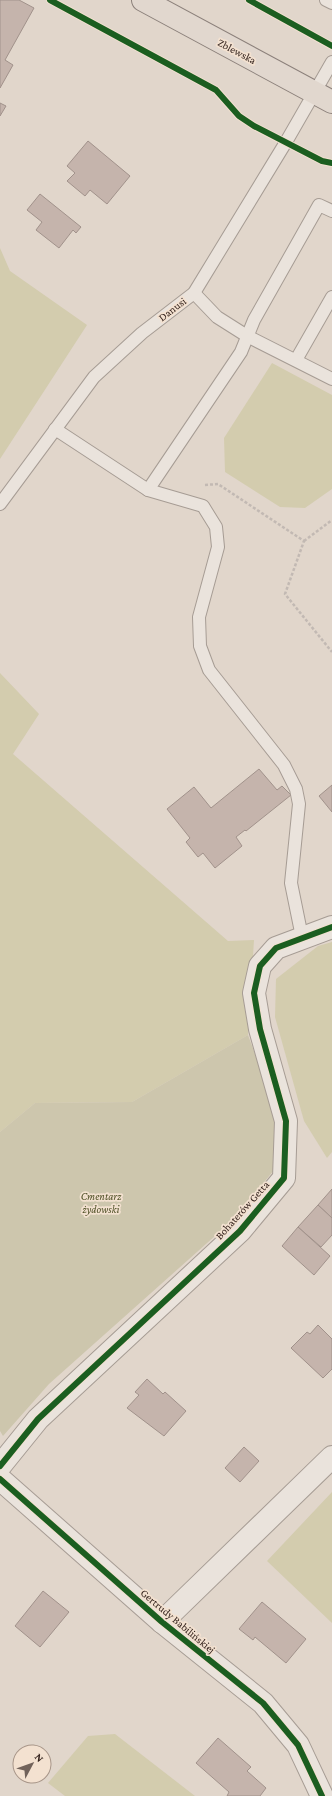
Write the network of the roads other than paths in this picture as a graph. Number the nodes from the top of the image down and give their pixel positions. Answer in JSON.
{"nodes":[{"id":1,"x":143,"y":0,"type":"edge"},
{"id":2,"x":326,"y":0,"type":"edge"},
{"id":3,"x":332,"y":3,"type":"edge"},
{"id":4,"x":332,"y":62,"type":"edge"},
{"id":5,"x":323,"y":97,"type":"edge"},
{"id":6,"x":332,"y":211,"type":"edge"},
{"id":7,"x":194,"y":293,"type":"junction"},
{"id":8,"x":332,"y":297,"type":"edge"},
{"id":9,"x":247,"y":336,"type":"junction"},
{"id":10,"x":296,"y":360,"type":"junction"},
{"id":11,"x":332,"y":379,"type":"edge"},
{"id":12,"x":54,"y":429,"type":"junction"},
{"id":13,"x":148,"y":490,"type":"junction"},
{"id":14,"x":0,"y":504,"type":"edge"},
{"id":15,"x":332,"y":927,"type":"edge"},
{"id":16,"x":302,"y":937,"type":"junction"},
{"id":17,"x":332,"y":1457,"type":"edge"},
{"id":18,"x":0,"y":1466,"type":"edge"},
{"id":19,"x":0,"y":1479,"type":"edge"},
{"id":20,"x":162,"y":1622,"type":"junction"},
{"id":21,"x":322,"y":1796,"type":"edge"}],
"edges":[{"from":1,"to":5,"type":"main road","name":"Zblewska"},
{"from":2,"to":3,"type":"lane"},
{"from":4,"to":5,"type":"lane","name":"Danusi"},
{"from":5,"to":7,"type":"lane","name":"Danusi"},
{"from":6,"to":9,"type":"lane"},
{"from":7,"to":9,"type":"lane"},
{"from":7,"to":12,"type":"lane","name":"Danusi"},
{"from":8,"to":10,"type":"lane"},
{"from":9,"to":10,"type":"lane"},
{"from":9,"to":13,"type":"lane"},
{"from":10,"to":11,"type":"lane"},
{"from":12,"to":13,"type":"lane"},
{"from":12,"to":14,"type":"lane","name":"Danusi"},
{"from":13,"to":16,"type":"lane"},
{"from":15,"to":16,"type":"street","name":"Bohaterów Getta"},
{"from":16,"to":18,"type":"street","name":"Bohaterów Getta"},
{"from":17,"to":20,"type":"street","name":"Gertrudy Babilińskiej"},
{"from":19,"to":20,"type":"street","name":"Gertrudy Babilińskiej"},
{"from":20,"to":21,"type":"street","name":"Gertrudy Babilińskiej"}]}
